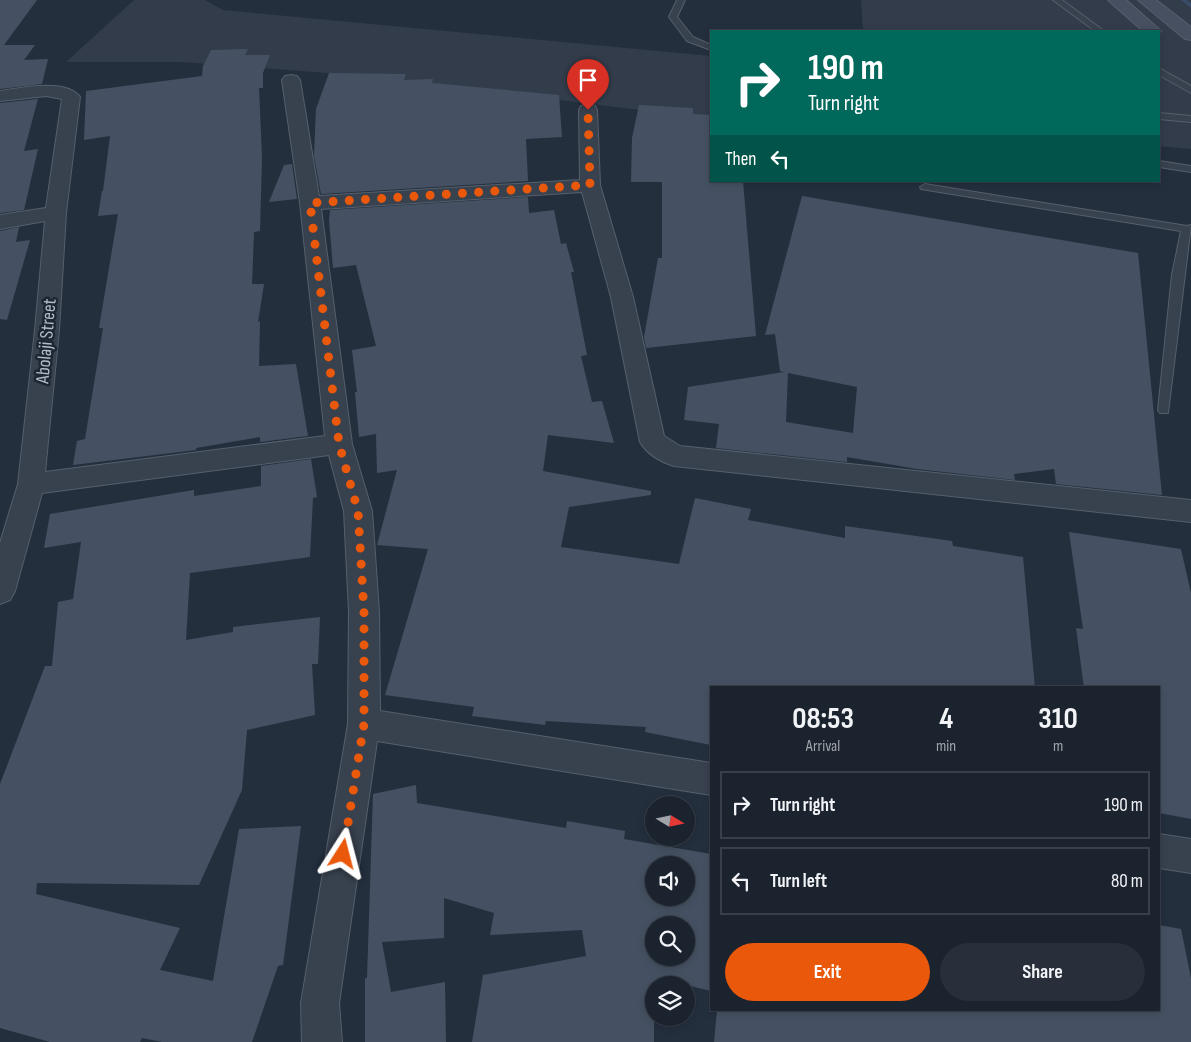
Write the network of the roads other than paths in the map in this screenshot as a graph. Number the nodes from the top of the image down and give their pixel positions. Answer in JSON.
{"nodes":[{"id":1,"x":681,"y":0,"type":"edge"},
{"id":2,"x":1057,"y":0,"type":"edge"},
{"id":3,"x":1116,"y":0,"type":"edge"},
{"id":4,"x":1146,"y":0,"type":"edge"},
{"id":5,"x":1099,"y":30,"type":"edge"},
{"id":6,"x":1154,"y":30,"type":"edge"},
{"id":7,"x":1191,"y":35,"type":"edge"},
{"id":8,"x":710,"y":48,"type":"edge"},
{"id":9,"x":1160,"y":72,"type":"edge"},
{"id":10,"x":291,"y":80,"type":"dead end"},
{"id":11,"x":1191,"y":90,"type":"edge"},
{"id":12,"x":0,"y":96,"type":"edge"},
{"id":13,"x":588,"y":110,"type":"dead end"},
{"id":14,"x":1160,"y":116,"type":"edge"},
{"id":15,"x":1191,"y":119,"type":"edge"},
{"id":16,"x":1160,"y":164,"type":"edge"},
{"id":17,"x":1191,"y":169,"type":"edge"},
{"id":18,"x":590,"y":185,"type":"junction"},
{"id":19,"x":925,"y":187,"type":"dead end"},
{"id":20,"x":310,"y":203,"type":"junction"},
{"id":21,"x":56,"y":213,"type":"junction"},
{"id":22,"x":0,"y":222,"type":"edge"},
{"id":23,"x":1189,"y":228,"type":"edge"},
{"id":24,"x":1164,"y":410,"type":"dead end"},
{"id":25,"x":339,"y":444,"type":"junction"},
{"id":26,"x":31,"y":484,"type":"junction"},
{"id":27,"x":1191,"y":511,"type":"edge"},
{"id":28,"x":0,"y":591,"type":"edge"},
{"id":29,"x":364,"y":724,"type":"junction"},
{"id":30,"x":710,"y":779,"type":"edge"},
{"id":31,"x":1160,"y":851,"type":"edge"},
{"id":32,"x":1191,"y":856,"type":"edge"},
{"id":33,"x":322,"y":1042,"type":"edge"}],
"edges":[{"from":1,"to":8,"type":"lane"},
{"from":2,"to":5,"type":"lane"},
{"from":3,"to":6,"type":"main road"},
{"from":4,"to":7,"type":"main road"},
{"from":9,"to":11,"type":"lane"},
{"from":10,"to":20,"type":"street"},
{"from":12,"to":21,"type":"street","name":"Abolaji Street"},
{"from":13,"to":18,"type":"street"},
{"from":14,"to":15,"type":"lane"},
{"from":16,"to":17,"type":"lane"},
{"from":18,"to":20,"type":"street"},
{"from":18,"to":27,"type":"street"},
{"from":19,"to":23,"type":"lane"},
{"from":20,"to":25,"type":"street"},
{"from":21,"to":22,"type":"street"},
{"from":21,"to":26,"type":"street","name":"Abolaji Street"},
{"from":23,"to":24,"type":"lane"},
{"from":25,"to":26,"type":"street"},
{"from":25,"to":29,"type":"street"},
{"from":26,"to":28,"type":"street","name":"Abolaji Street"},
{"from":29,"to":30,"type":"street"},
{"from":29,"to":33,"type":"street"},
{"from":31,"to":32,"type":"street"}]}
